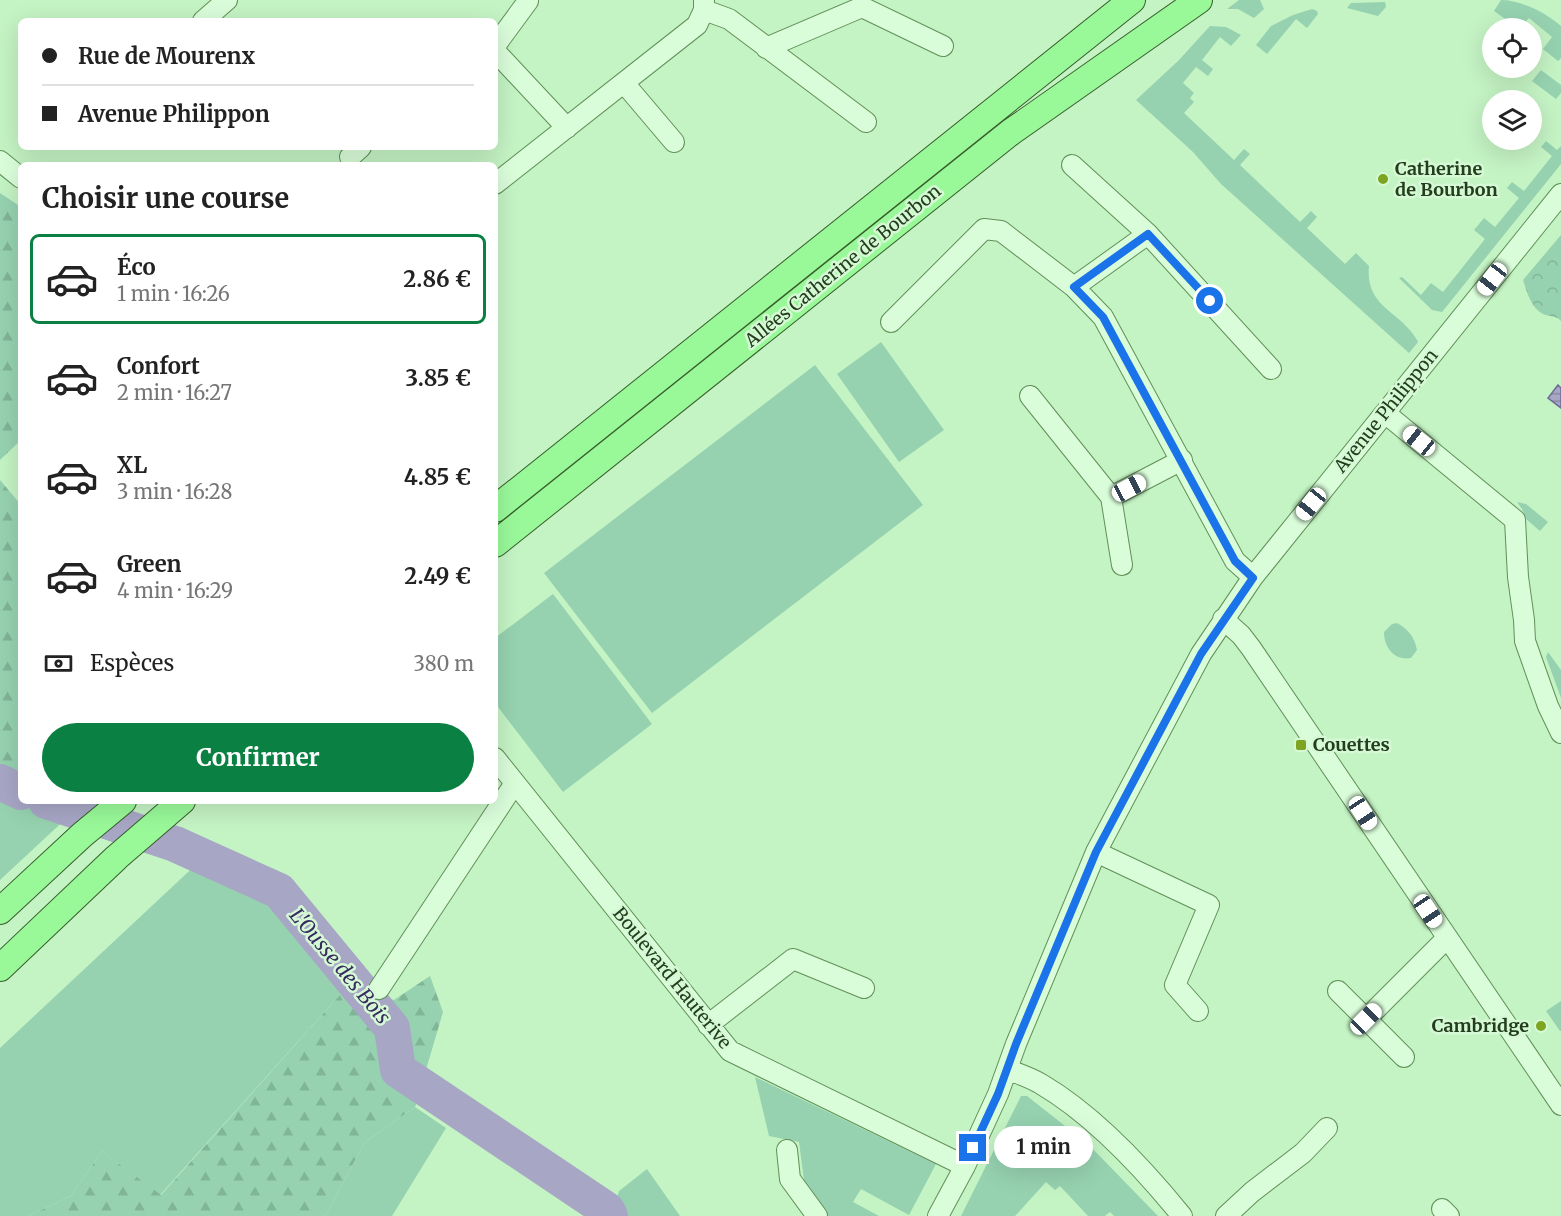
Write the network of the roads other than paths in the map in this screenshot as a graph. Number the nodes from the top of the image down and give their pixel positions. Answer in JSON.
{"nodes":[{"id":1,"x":227,"y":0,"type":"edge"},
{"id":2,"x":1132,"y":0,"type":"edge"},
{"id":3,"x":1199,"y":0,"type":"edge"},
{"id":4,"x":528,"y":1,"type":"edge"},
{"id":5,"x":704,"y":5,"type":"edge"},
{"id":6,"x":206,"y":18,"type":"edge"},
{"id":7,"x":498,"y":42,"type":"edge"},
{"id":8,"x":944,"y":46,"type":"dead end"},
{"id":9,"x":766,"y":48,"type":"junction"},
{"id":10,"x":498,"y":54,"type":"edge"},
{"id":11,"x":624,"y":83,"type":"junction"},
{"id":12,"x":866,"y":122,"type":"dead end"},
{"id":13,"x":567,"y":128,"type":"junction"},
{"id":14,"x":674,"y":142,"type":"dead end"},
{"id":15,"x":0,"y":161,"type":"edge"},
{"id":16,"x":1072,"y":165,"type":"dead end"},
{"id":17,"x":18,"y":176,"type":"edge"},
{"id":18,"x":498,"y":182,"type":"edge"},
{"id":19,"x":1561,"y":194,"type":"edge"},
{"id":20,"x":1148,"y":234,"type":"junction"},
{"id":21,"x":1074,"y":287,"type":"junction"},
{"id":22,"x":891,"y":322,"type":"dead end"},
{"id":23,"x":1271,"y":369,"type":"dead end"},
{"id":24,"x":1030,"y":396,"type":"dead end"},
{"id":25,"x":1385,"y":413,"type":"junction"},
{"id":26,"x":1182,"y":460,"type":"junction"},
{"id":27,"x":1111,"y":497,"type":"junction"},
{"id":28,"x":498,"y":507,"type":"edge"},
{"id":29,"x":498,"y":542,"type":"edge"},
{"id":30,"x":1122,"y":566,"type":"dead end"},
{"id":31,"x":1253,"y":578,"type":"junction"},
{"id":32,"x":1223,"y":619,"type":"junction"},
{"id":33,"x":1561,"y":733,"type":"edge"},
{"id":34,"x":498,"y":762,"type":"edge"},
{"id":35,"x":515,"y":783,"type":"junction"},
{"id":36,"x":119,"y":804,"type":"edge"},
{"id":37,"x":175,"y":807,"type":"edge"},
{"id":38,"x":1096,"y":852,"type":"junction"},
{"id":39,"x":0,"y":911,"type":"edge"},
{"id":40,"x":1447,"y":939,"type":"junction"},
{"id":41,"x":0,"y":969,"type":"edge"},
{"id":42,"x":864,"y":988,"type":"dead end"},
{"id":43,"x":379,"y":989,"type":"dead end"},
{"id":44,"x":1338,"y":991,"type":"dead end"},
{"id":45,"x":1198,"y":1011,"type":"dead end"},
{"id":46,"x":1366,"y":1019,"type":"junction"},
{"id":47,"x":708,"y":1025,"type":"junction"},
{"id":48,"x":1404,"y":1057,"type":"dead end"},
{"id":49,"x":1007,"y":1069,"type":"junction"},
{"id":50,"x":1561,"y":1104,"type":"edge"},
{"id":51,"x":1327,"y":1128,"type":"dead end"},
{"id":52,"x":787,"y":1150,"type":"dead end"},
{"id":53,"x":965,"y":1166,"type":"junction"},
{"id":54,"x":817,"y":1216,"type":"edge"},
{"id":55,"x":938,"y":1216,"type":"edge"},
{"id":56,"x":1182,"y":1216,"type":"edge"},
{"id":57,"x":1226,"y":1216,"type":"edge"}],
"edges":[{"from":1,"to":6,"type":"street"},
{"from":2,"to":28,"type":"main road","name":"Allées Catherine de Bourbon"},
{"from":3,"to":29,"type":"main road","name":"Allées Catherine de Bourbon"},
{"from":4,"to":7,"type":"street"},
{"from":5,"to":9,"type":"street"},
{"from":5,"to":11,"type":"street"},
{"from":8,"to":9,"type":"street"},
{"from":9,"to":12,"type":"street"},
{"from":10,"to":13,"type":"street"},
{"from":11,"to":13,"type":"street"},
{"from":11,"to":14,"type":"street"},
{"from":13,"to":18,"type":"street"},
{"from":15,"to":17,"type":"street"},
{"from":16,"to":20,"type":"street"},
{"from":19,"to":25,"type":"street","name":"Avenue Philippon"},
{"from":20,"to":21,"type":"street"},
{"from":20,"to":23,"type":"street"},
{"from":21,"to":22,"type":"street"},
{"from":21,"to":26,"type":"street"},
{"from":24,"to":27,"type":"street"},
{"from":25,"to":31,"type":"street","name":"Avenue Philippon"},
{"from":25,"to":33,"type":"street"},
{"from":26,"to":27,"type":"street"},
{"from":26,"to":31,"type":"street"},
{"from":27,"to":30,"type":"street"},
{"from":31,"to":32,"type":"street","name":"Avenue Philippon"},
{"from":32,"to":38,"type":"street","name":"Avenue Philippon"},
{"from":32,"to":40,"type":"street"},
{"from":34,"to":35,"type":"street","name":"Boulevard Hauterive"},
{"from":35,"to":43,"type":"street"},
{"from":35,"to":47,"type":"street","name":"Boulevard Hauterive"},
{"from":36,"to":39,"type":"main road"},
{"from":37,"to":41,"type":"main road"},
{"from":38,"to":45,"type":"street"},
{"from":38,"to":49,"type":"street","name":"Avenue Philippon"},
{"from":40,"to":46,"type":"street"},
{"from":40,"to":50,"type":"street"},
{"from":42,"to":47,"type":"street"},
{"from":44,"to":46,"type":"street"},
{"from":46,"to":48,"type":"street"},
{"from":47,"to":53,"type":"street","name":"Boulevard Hauterive"},
{"from":49,"to":53,"type":"street","name":"Avenue Philippon"},
{"from":49,"to":56,"type":"street"},
{"from":51,"to":57,"type":"street"},
{"from":52,"to":54,"type":"street"},
{"from":53,"to":55,"type":"street","name":"Avenue Philippon"}]}
